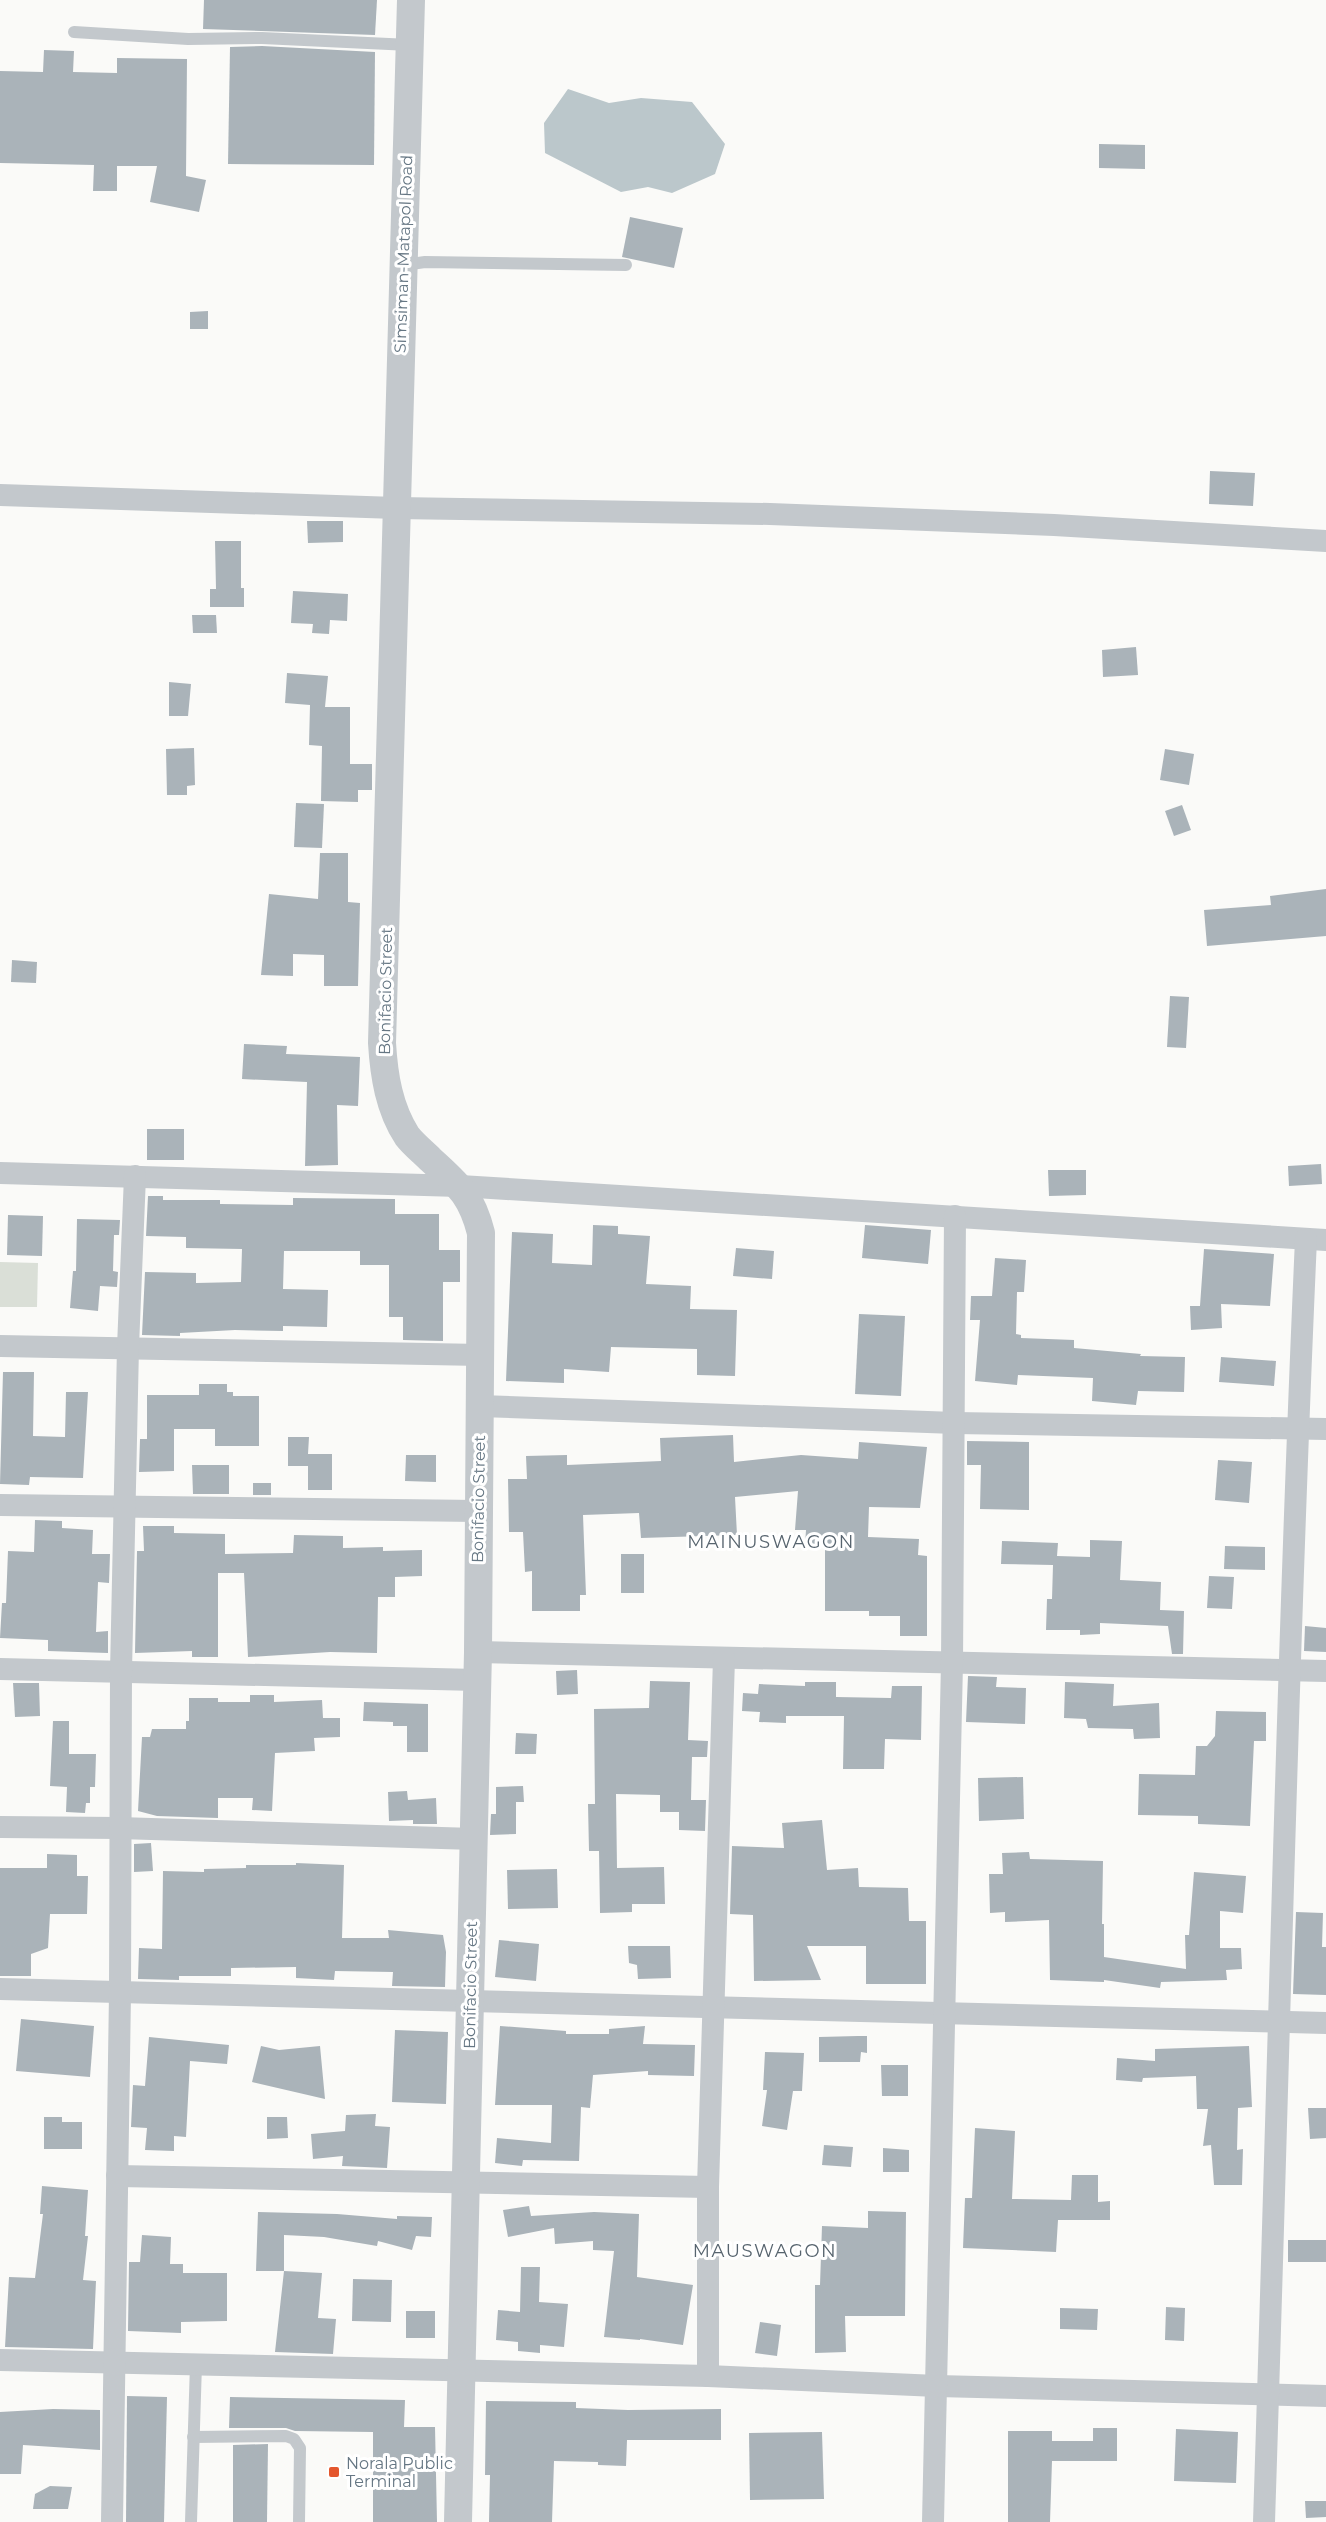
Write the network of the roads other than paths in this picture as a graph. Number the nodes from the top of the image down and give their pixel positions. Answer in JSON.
{"nodes":[{"id":1,"x":411,"y":0,"type":"edge"},
{"id":2,"x":74,"y":32,"type":"dead end"},
{"id":3,"x":411,"y":45,"type":"junction"},
{"id":4,"x":402,"y":265,"type":"junction"},
{"id":5,"x":626,"y":265,"type":"dead end"},
{"id":6,"x":0,"y":495,"type":"edge"},
{"id":7,"x":396,"y":508,"type":"junction"},
{"id":8,"x":1326,"y":541,"type":"edge"},
{"id":9,"x":0,"y":1173,"type":"edge"},
{"id":10,"x":135,"y":1176,"type":"junction"},
{"id":11,"x":460,"y":1186,"type":"junction"},
{"id":12,"x":955,"y":1216,"type":"junction"},
{"id":13,"x":1316,"y":1240,"type":"edge"},
{"id":14,"x":0,"y":1346,"type":"edge"},
{"id":15,"x":128,"y":1347,"type":"junction"},
{"id":16,"x":481,"y":1355,"type":"junction"},
{"id":17,"x":480,"y":1406,"type":"junction"},
{"id":18,"x":955,"y":1423,"type":"junction"},
{"id":19,"x":1297,"y":1429,"type":"junction"},
{"id":20,"x":1326,"y":1429,"type":"edge"},
{"id":21,"x":0,"y":1505,"type":"edge"},
{"id":22,"x":126,"y":1508,"type":"junction"},
{"id":23,"x":477,"y":1511,"type":"junction"},
{"id":24,"x":478,"y":1652,"type":"junction"},
{"id":25,"x":724,"y":1658,"type":"junction"},
{"id":26,"x":952,"y":1663,"type":"junction"},
{"id":27,"x":0,"y":1669,"type":"edge"},
{"id":28,"x":1288,"y":1671,"type":"junction"},
{"id":29,"x":1326,"y":1671,"type":"edge"},
{"id":30,"x":121,"y":1672,"type":"junction"},
{"id":31,"x":477,"y":1680,"type":"junction"},
{"id":32,"x":0,"y":1827,"type":"edge"},
{"id":33,"x":120,"y":1828,"type":"junction"},
{"id":34,"x":474,"y":1839,"type":"junction"},
{"id":35,"x":0,"y":1989,"type":"edge"},
{"id":36,"x":120,"y":1993,"type":"junction"},
{"id":37,"x":470,"y":2001,"type":"junction"},
{"id":38,"x":715,"y":2007,"type":"junction"},
{"id":39,"x":945,"y":2013,"type":"junction"},
{"id":40,"x":1280,"y":2022,"type":"junction"},
{"id":41,"x":1326,"y":2023,"type":"edge"},
{"id":42,"x":117,"y":2176,"type":"junction"},
{"id":43,"x":466,"y":2183,"type":"junction"},
{"id":44,"x":708,"y":2187,"type":"junction"},
{"id":45,"x":0,"y":2360,"type":"edge"},
{"id":46,"x":115,"y":2363,"type":"junction"},
{"id":47,"x":196,"y":2364,"type":"junction"},
{"id":48,"x":463,"y":2370,"type":"junction"},
{"id":49,"x":708,"y":2376,"type":"junction"},
{"id":50,"x":937,"y":2386,"type":"junction"},
{"id":51,"x":1268,"y":2395,"type":"junction"},
{"id":52,"x":1326,"y":2396,"type":"edge"},
{"id":53,"x":193,"y":2437,"type":"junction"},
{"id":54,"x":112,"y":2522,"type":"edge"},
{"id":55,"x":191,"y":2522,"type":"edge"},
{"id":56,"x":299,"y":2522,"type":"edge"},
{"id":57,"x":458,"y":2522,"type":"edge"},
{"id":58,"x":933,"y":2522,"type":"edge"},
{"id":59,"x":1264,"y":2522,"type":"edge"}],
"edges":[{"from":1,"to":3,"type":"street","name":"Simsiman-Matapol Road"},
{"from":2,"to":3,"type":"lane"},
{"from":3,"to":4,"type":"street","name":"Simsiman-Matapol Road"},
{"from":4,"to":5,"type":"lane"},
{"from":4,"to":7,"type":"street","name":"Simsiman-Matapol Road"},
{"from":6,"to":7,"type":"street"},
{"from":7,"to":8,"type":"street"},
{"from":7,"to":11,"type":"street","name":"Bonifacio Street"},
{"from":9,"to":10,"type":"street"},
{"from":10,"to":11,"type":"street"},
{"from":10,"to":15,"type":"street"},
{"from":11,"to":12,"type":"street"},
{"from":11,"to":16,"type":"street","name":"Bonifacio Street"},
{"from":12,"to":13,"type":"street"},
{"from":12,"to":18,"type":"street"},
{"from":13,"to":19,"type":"street"},
{"from":14,"to":15,"type":"street"},
{"from":15,"to":16,"type":"street"},
{"from":15,"to":22,"type":"street"},
{"from":16,"to":17,"type":"street","name":"Bonifacio Street"},
{"from":17,"to":18,"type":"street"},
{"from":17,"to":23,"type":"street","name":"Bonifacio Street"},
{"from":18,"to":19,"type":"street"},
{"from":18,"to":26,"type":"street"},
{"from":19,"to":20,"type":"street"},
{"from":19,"to":28,"type":"street"},
{"from":21,"to":22,"type":"street"},
{"from":22,"to":23,"type":"street"},
{"from":22,"to":30,"type":"street"},
{"from":23,"to":24,"type":"street","name":"Bonifacio Street"},
{"from":24,"to":25,"type":"street"},
{"from":24,"to":31,"type":"street","name":"Bonifacio Street"},
{"from":25,"to":26,"type":"street"},
{"from":25,"to":38,"type":"street"},
{"from":26,"to":28,"type":"street"},
{"from":26,"to":39,"type":"street"},
{"from":27,"to":30,"type":"street"},
{"from":28,"to":29,"type":"street"},
{"from":28,"to":40,"type":"street"},
{"from":30,"to":31,"type":"street"},
{"from":30,"to":33,"type":"street"},
{"from":31,"to":34,"type":"street","name":"Bonifacio Street"},
{"from":32,"to":33,"type":"street"},
{"from":33,"to":34,"type":"street"},
{"from":33,"to":36,"type":"street"},
{"from":34,"to":37,"type":"street","name":"Bonifacio Street"},
{"from":35,"to":36,"type":"street"},
{"from":36,"to":37,"type":"street"},
{"from":36,"to":42,"type":"street"},
{"from":37,"to":38,"type":"street"},
{"from":37,"to":43,"type":"street","name":"Bonifacio Street"},
{"from":38,"to":39,"type":"street"},
{"from":38,"to":44,"type":"street"},
{"from":39,"to":40,"type":"street"},
{"from":39,"to":50,"type":"street"},
{"from":40,"to":41,"type":"street"},
{"from":40,"to":51,"type":"street"},
{"from":42,"to":43,"type":"street"},
{"from":42,"to":46,"type":"street"},
{"from":43,"to":44,"type":"street"},
{"from":43,"to":48,"type":"street","name":"Bonifacio Street"},
{"from":44,"to":49,"type":"street"},
{"from":45,"to":46,"type":"street"},
{"from":46,"to":47,"type":"street"},
{"from":46,"to":54,"type":"street"},
{"from":47,"to":48,"type":"street"},
{"from":47,"to":53,"type":"lane"},
{"from":48,"to":49,"type":"street"},
{"from":48,"to":57,"type":"street","name":"Bonifacio Street"},
{"from":49,"to":50,"type":"street"},
{"from":50,"to":51,"type":"street"},
{"from":50,"to":58,"type":"street"},
{"from":51,"to":52,"type":"street"},
{"from":51,"to":59,"type":"street"},
{"from":53,"to":55,"type":"lane"},
{"from":53,"to":56,"type":"lane"}]}
